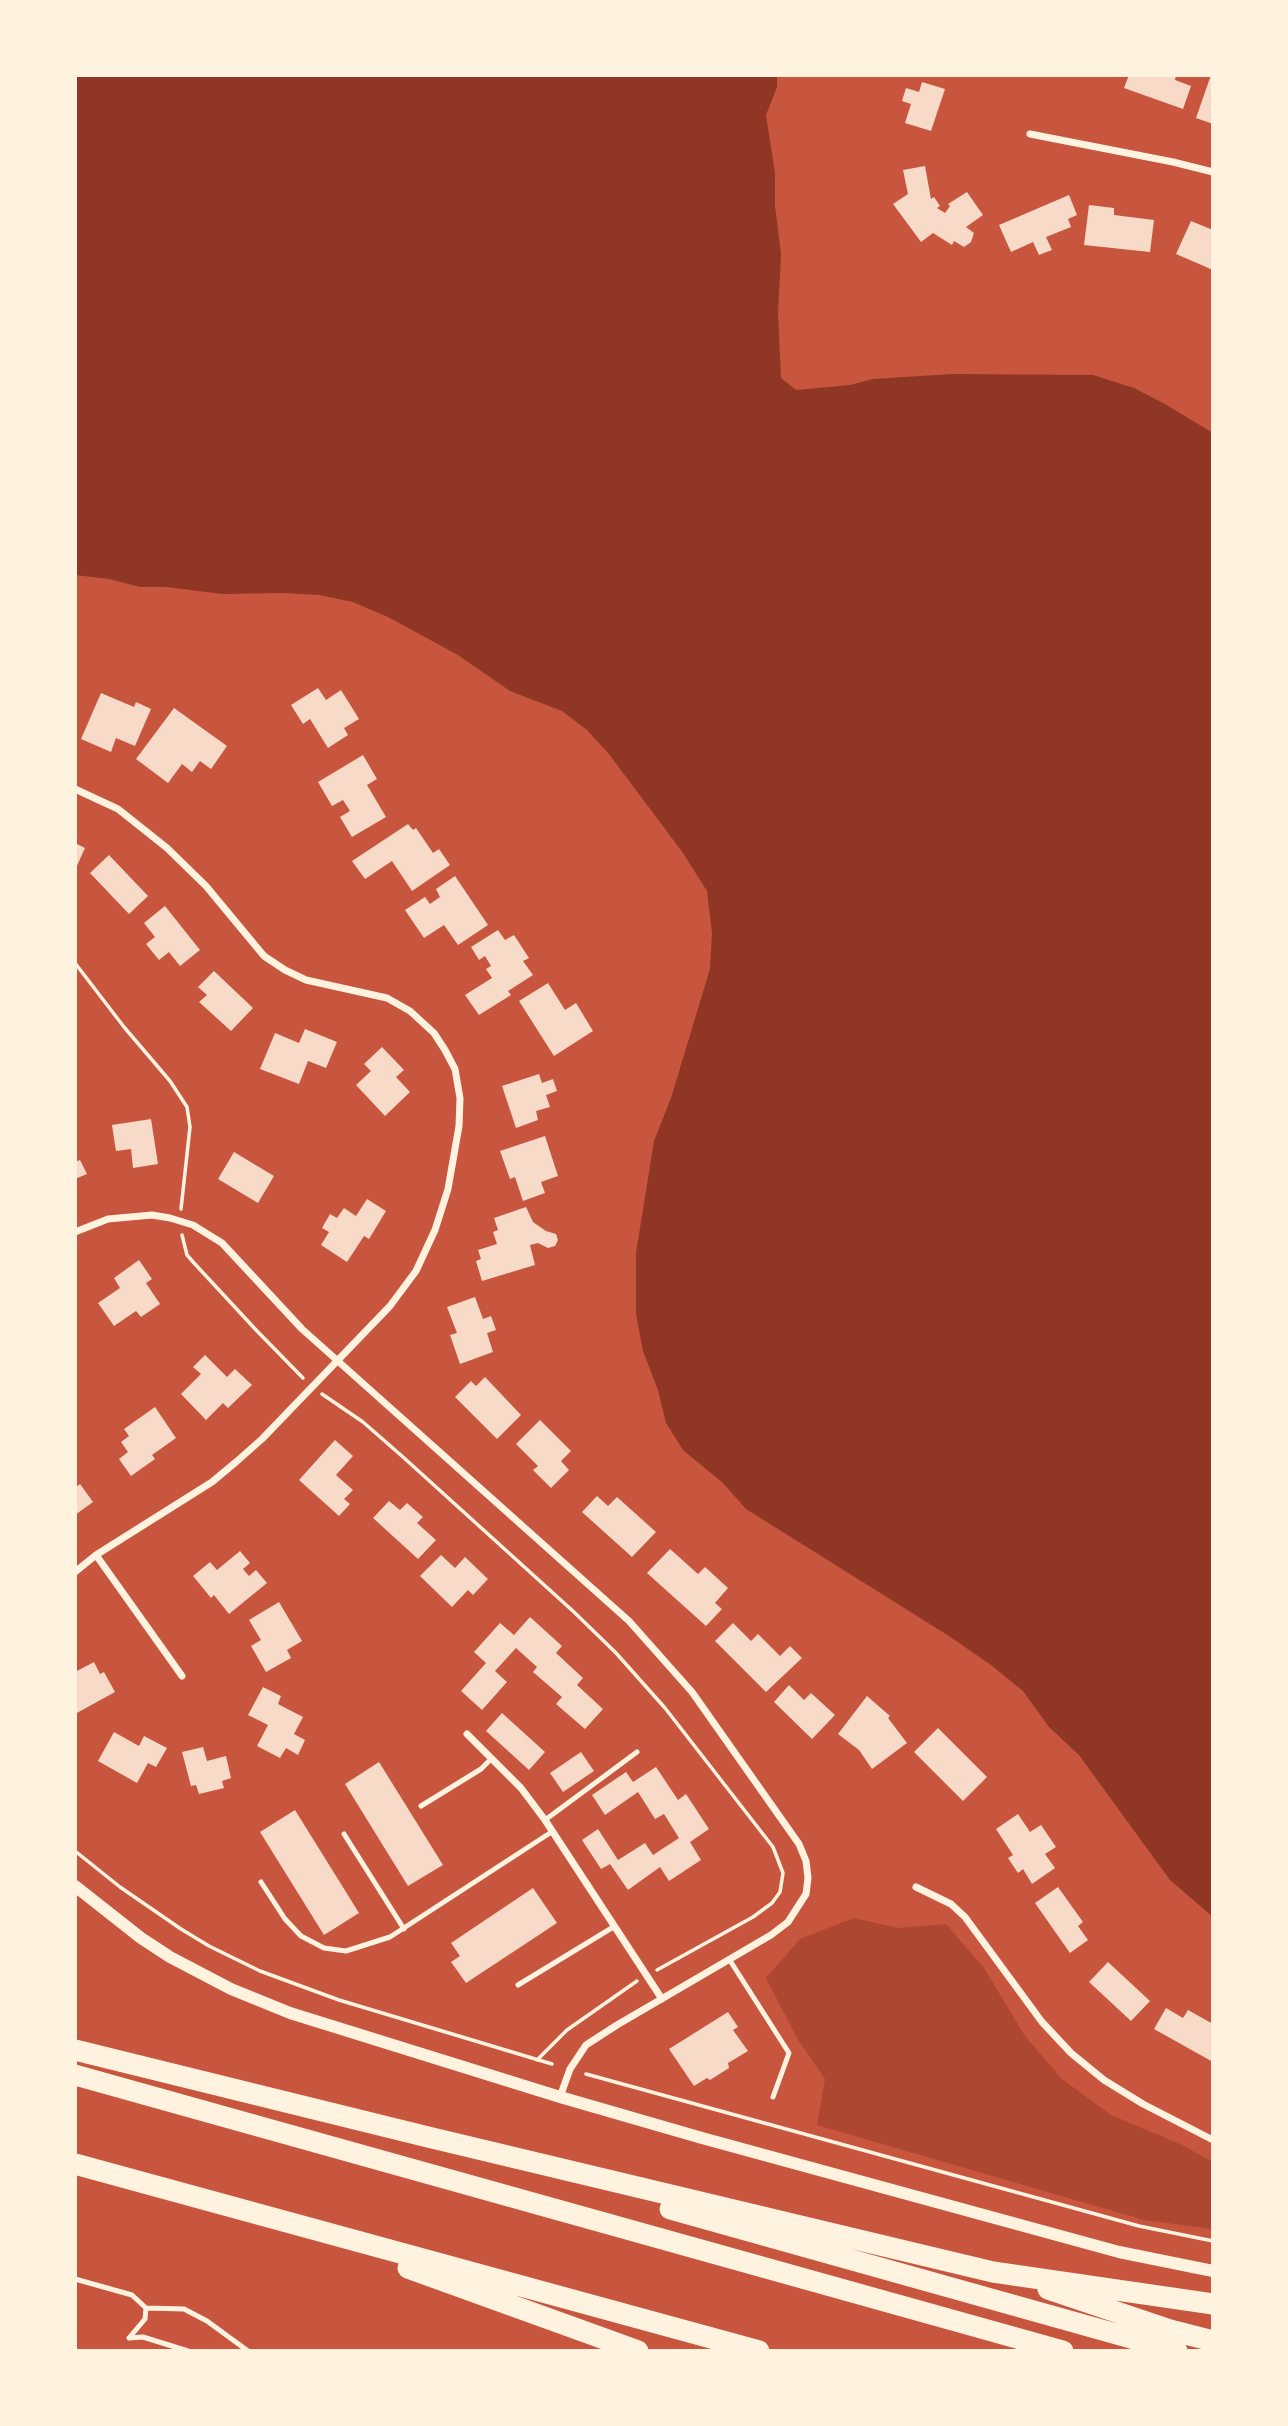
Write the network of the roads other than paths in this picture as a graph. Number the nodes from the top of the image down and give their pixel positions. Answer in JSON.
{"nodes":[{"id":1,"x":1030,"y":134,"type":"dead end"},
{"id":2,"x":1213,"y":172,"type":"edge"},
{"id":3,"x":75,"y":789,"type":"edge"},
{"id":4,"x":75,"y":1232,"type":"edge"},
{"id":5,"x":337,"y":1361,"type":"junction"},
{"id":6,"x":96,"y":1555,"type":"junction"},
{"id":7,"x":75,"y":1572,"type":"edge"},
{"id":8,"x":182,"y":1676,"type":"dead end"},
{"id":9,"x":467,"y":1734,"type":"dead end"},
{"id":10,"x":637,"y":1752,"type":"dead end"},
{"id":11,"x":492,"y":1758,"type":"junction"},
{"id":12,"x":421,"y":1806,"type":"dead end"},
{"id":13,"x":545,"y":1820,"type":"junction"},
{"id":14,"x":553,"y":1831,"type":"junction"},
{"id":15,"x":344,"y":1834,"type":"dead end"},
{"id":16,"x":261,"y":1882,"type":"dead end"},
{"id":17,"x":75,"y":1886,"type":"edge"},
{"id":18,"x":916,"y":1887,"type":"dead end"},
{"id":19,"x":615,"y":1926,"type":"junction"},
{"id":20,"x":404,"y":1929,"type":"junction"},
{"id":21,"x":729,"y":1959,"type":"junction"},
{"id":22,"x":519,"y":1985,"type":"dead end"},
{"id":23,"x":662,"y":1999,"type":"junction"},
{"id":24,"x":75,"y":2050,"type":"edge"},
{"id":25,"x":75,"y":2075,"type":"edge"},
{"id":26,"x":560,"y":2097,"type":"junction"},
{"id":27,"x":773,"y":2097,"type":"dead end"},
{"id":28,"x":1213,"y":2140,"type":"edge"},
{"id":29,"x":75,"y":2164,"type":"edge"},
{"id":30,"x":588,"y":2175,"type":"junction"},
{"id":31,"x":271,"y":2218,"type":"junction"},
{"id":32,"x":1213,"y":2271,"type":"edge"},
{"id":33,"x":993,"y":2272,"type":"junction"},
{"id":34,"x":75,"y":2279,"type":"edge"},
{"id":35,"x":1213,"y":2304,"type":"edge"},
{"id":36,"x":146,"y":2308,"type":"junction"},
{"id":37,"x":1213,"y":2341,"type":"edge"},
{"id":38,"x":188,"y":2351,"type":"edge"},
{"id":39,"x":247,"y":2351,"type":"edge"},
{"id":40,"x":638,"y":2351,"type":"edge"},
{"id":41,"x":760,"y":2351,"type":"edge"},
{"id":42,"x":1063,"y":2351,"type":"edge"},
{"id":43,"x":1177,"y":2351,"type":"edge"}],
"edges":[{"from":1,"to":2,"type":"street"},
{"from":3,"to":5,"type":"street"},
{"from":4,"to":5,"type":"street"},
{"from":5,"to":6,"type":"street"},
{"from":5,"to":21,"type":"street"},
{"from":6,"to":7,"type":"street"},
{"from":6,"to":8,"type":"street"},
{"from":9,"to":11,"type":"street"},
{"from":10,"to":13,"type":"lane"},
{"from":11,"to":12,"type":"lane"},
{"from":11,"to":13,"type":"street"},
{"from":13,"to":14,"type":"street"},
{"from":14,"to":19,"type":"street"},
{"from":14,"to":20,"type":"lane"},
{"from":15,"to":20,"type":"lane"},
{"from":16,"to":20,"type":"lane"},
{"from":17,"to":26,"type":"street"},
{"from":18,"to":28,"type":"street"},
{"from":19,"to":22,"type":"lane"},
{"from":19,"to":23,"type":"street"},
{"from":21,"to":23,"type":"street"},
{"from":21,"to":27,"type":"lane"},
{"from":23,"to":26,"type":"street"},
{"from":24,"to":30,"type":"highway"},
{"from":25,"to":42,"type":"highway"},
{"from":26,"to":32,"type":"street"},
{"from":29,"to":31,"type":"highway"},
{"from":30,"to":33,"type":"highway"},
{"from":30,"to":43,"type":"highway"},
{"from":31,"to":40,"type":"highway"},
{"from":31,"to":41,"type":"highway"},
{"from":33,"to":35,"type":"highway"},
{"from":33,"to":37,"type":"highway"},
{"from":34,"to":36,"type":"lane"},
{"from":36,"to":38,"type":"lane"},
{"from":36,"to":39,"type":"lane"}]}
